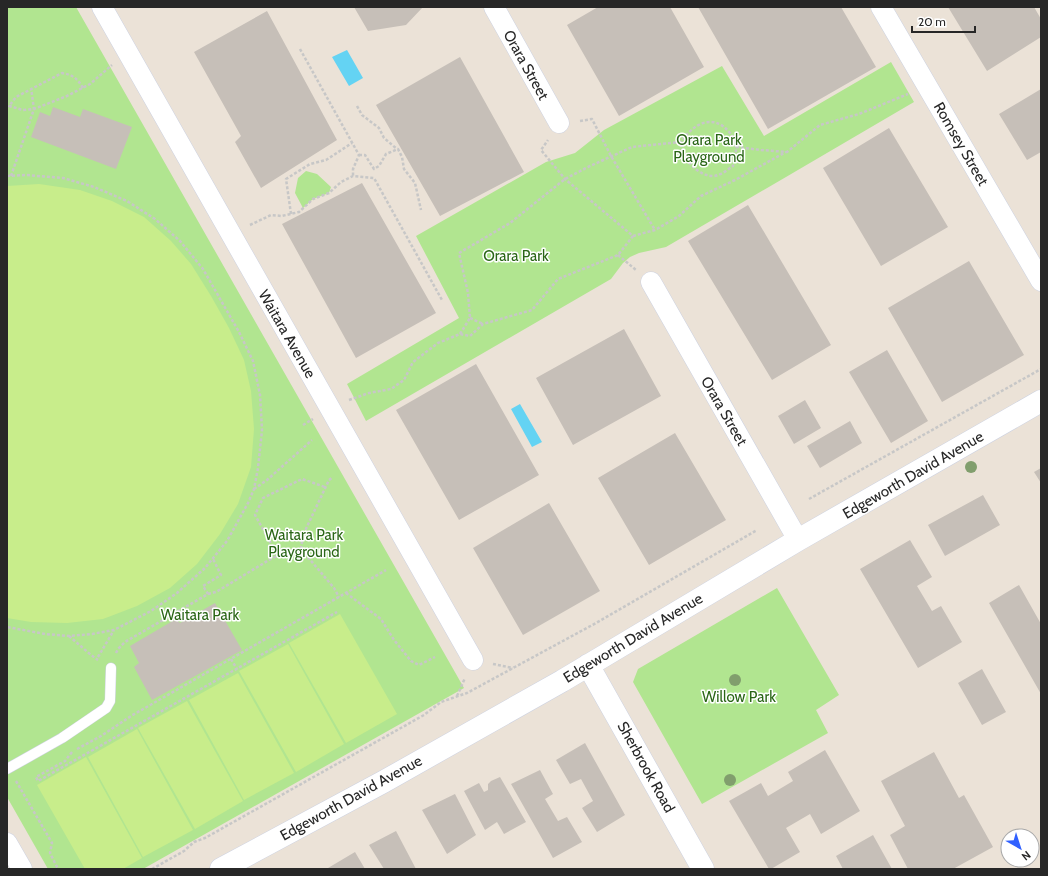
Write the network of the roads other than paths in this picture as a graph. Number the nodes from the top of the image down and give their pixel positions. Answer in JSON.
{"nodes":[{"id":1,"x":102,"y":7,"type":"edge"},
{"id":2,"x":494,"y":7,"type":"edge"},
{"id":3,"x":881,"y":7,"type":"edge"},
{"id":4,"x":559,"y":123,"type":"road end"},
{"id":5,"x":1041,"y":281,"type":"edge"},
{"id":6,"x":651,"y":282,"type":"dead end"},
{"id":7,"x":1041,"y":400,"type":"edge"},
{"id":8,"x":798,"y":540,"type":"junction"},
{"id":9,"x":473,"y":660,"type":"dead end"},
{"id":10,"x":588,"y":665,"type":"junction"},
{"id":11,"x":111,"y":668,"type":"road end"},
{"id":12,"x":8,"y":769,"type":"edge"},
{"id":13,"x":7,"y":843,"type":"edge"},
{"id":14,"x":22,"y":869,"type":"edge"},
{"id":15,"x":221,"y":869,"type":"edge"},
{"id":16,"x":703,"y":869,"type":"edge"}],
"edges":[{"from":1,"to":9,"type":"street","name":"Waitara Avenue"},
{"from":2,"to":4,"type":"street","name":"Orara Street"},
{"from":3,"to":5,"type":"street","name":"Romsey Street"},
{"from":6,"to":8,"type":"street","name":"Orara Street"},
{"from":7,"to":8,"type":"main road","name":"Edgeworth David Avenue"},
{"from":8,"to":10,"type":"main road","name":"Edgeworth David Avenue"},
{"from":10,"to":15,"type":"main road","name":"Edgeworth David Avenue"},
{"from":10,"to":16,"type":"main road","name":"Sherbrook Road"},
{"from":11,"to":12,"type":"lane"},
{"from":13,"to":14,"type":"street"}]}
